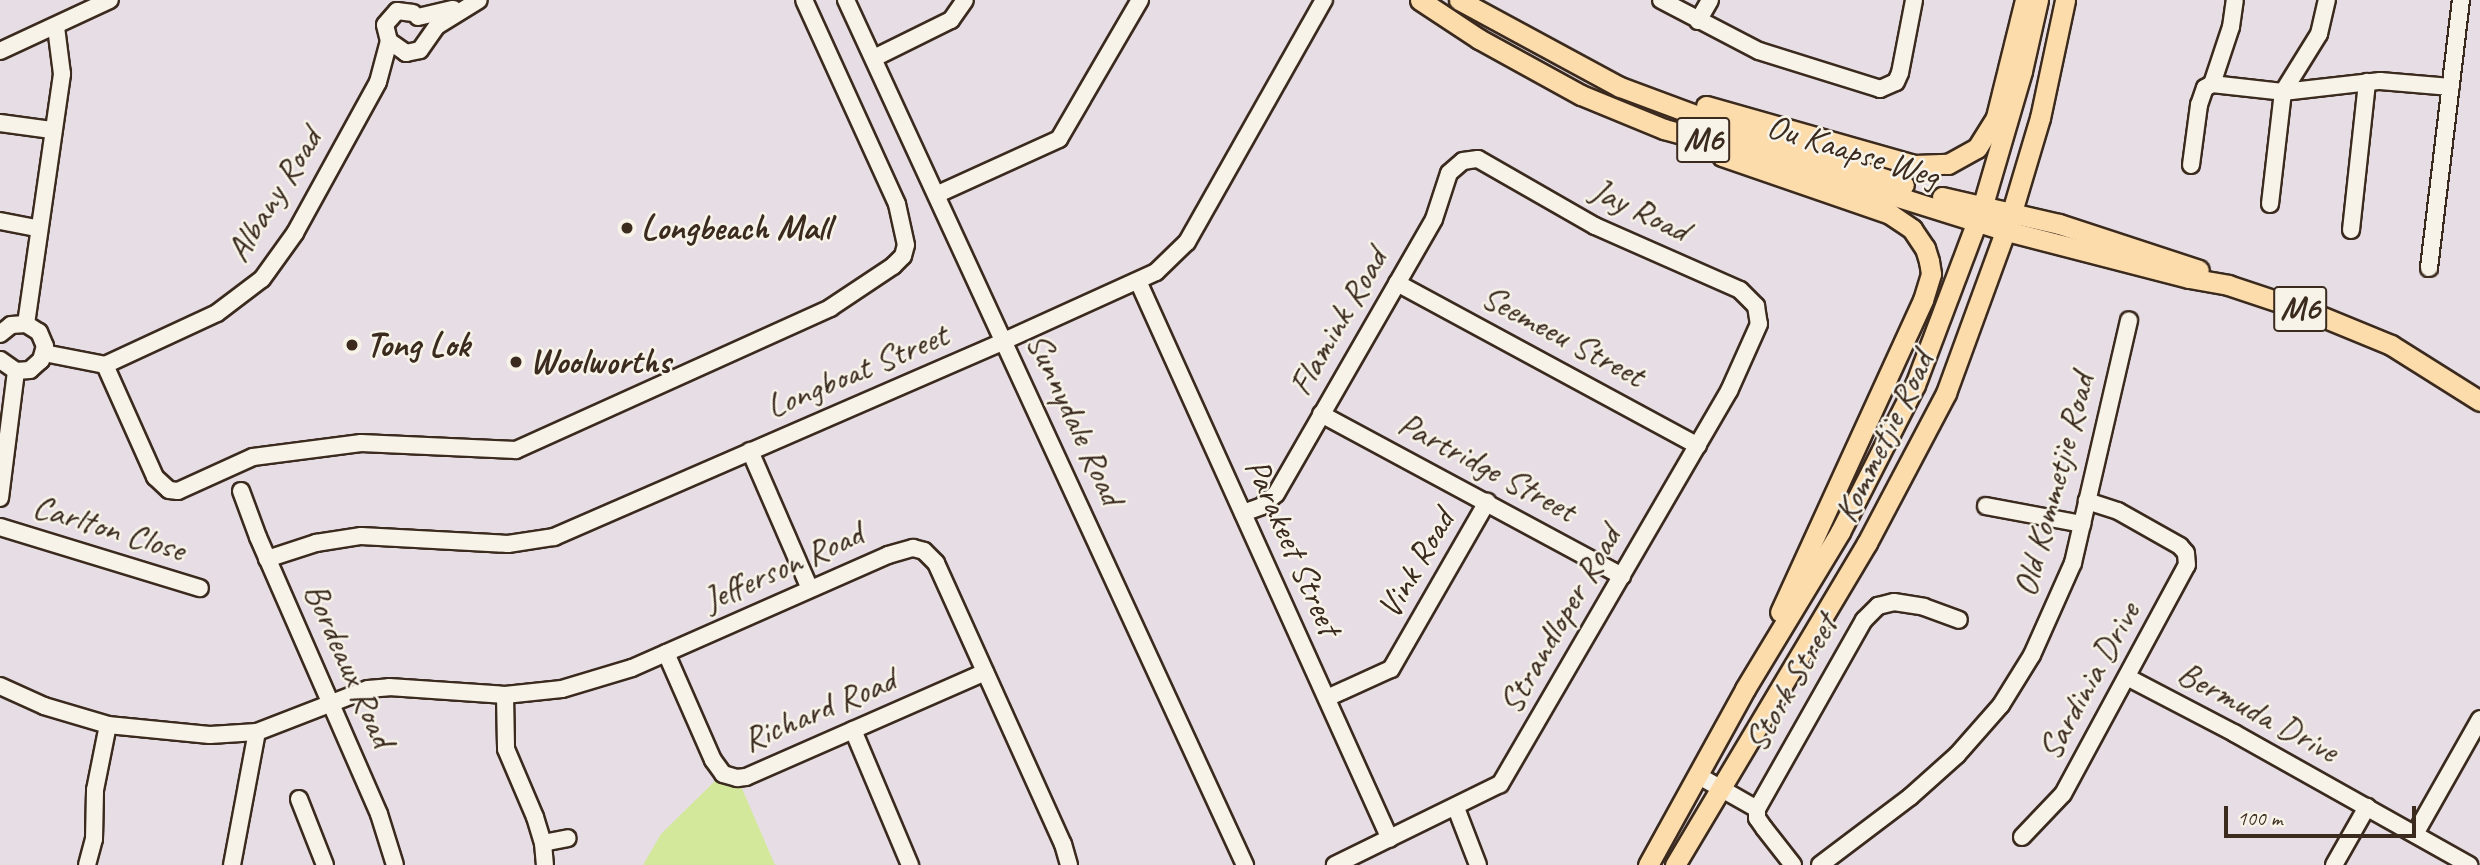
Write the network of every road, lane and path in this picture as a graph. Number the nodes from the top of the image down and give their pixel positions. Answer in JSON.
{"nodes":[{"id":1,"x":110,"y":0,"type":"edge"},
{"id":2,"x":389,"y":0,"type":"edge"},
{"id":3,"x":804,"y":0,"type":"edge"},
{"id":4,"x":846,"y":0,"type":"edge"},
{"id":5,"x":965,"y":0,"type":"edge"},
{"id":6,"x":1140,"y":0,"type":"edge"},
{"id":7,"x":1324,"y":0,"type":"edge"},
{"id":8,"x":1420,"y":0,"type":"edge"},
{"id":9,"x":1459,"y":0,"type":"edge"},
{"id":10,"x":1661,"y":0,"type":"edge"},
{"id":11,"x":1710,"y":0,"type":"edge"},
{"id":12,"x":1914,"y":0,"type":"edge"},
{"id":13,"x":2025,"y":0,"type":"edge"},
{"id":14,"x":2038,"y":0,"type":"edge"},
{"id":15,"x":2065,"y":0,"type":"edge"},
{"id":16,"x":2235,"y":0,"type":"edge"},
{"id":17,"x":2328,"y":0,"type":"edge"},
{"id":18,"x":2461,"y":0,"type":"edge"},
{"id":19,"x":476,"y":2,"type":"edge"},
{"id":20,"x":412,"y":10,"type":"edge"},
{"id":21,"x":388,"y":18,"type":"junction"},
{"id":22,"x":1698,"y":21,"type":"junction"},
{"id":23,"x":56,"y":27,"type":"junction"},
{"id":24,"x":389,"y":41,"type":"junction"},
{"id":25,"x":426,"y":42,"type":"junction"},
{"id":26,"x":0,"y":51,"type":"edge"},
{"id":27,"x":412,"y":53,"type":"junction"},
{"id":28,"x":874,"y":58,"type":"junction"},
{"id":29,"x":379,"y":82,"type":"junction"},
{"id":30,"x":2367,"y":82,"type":"junction"},
{"id":31,"x":2212,"y":84,"type":"junction"},
{"id":32,"x":2451,"y":88,"type":"junction"},
{"id":33,"x":2283,"y":92,"type":"junction"},
{"id":34,"x":1646,"y":96,"type":"junction"},
{"id":35,"x":0,"y":123,"type":"edge"},
{"id":36,"x":52,"y":130,"type":"junction"},
{"id":37,"x":1664,"y":130,"type":"junction"},
{"id":38,"x":1478,"y":159,"type":"joint"},
{"id":39,"x":2191,"y":165,"type":"dead end"},
{"id":40,"x":938,"y":194,"type":"junction"},
{"id":41,"x":2270,"y":204,"type":"dead end"},
{"id":42,"x":1979,"y":215,"type":"junction"},
{"id":43,"x":0,"y":221,"type":"edge"},
{"id":44,"x":2009,"y":223,"type":"junction"},
{"id":45,"x":37,"y":228,"type":"junction"},
{"id":46,"x":2351,"y":230,"type":"dead end"},
{"id":47,"x":2429,"y":268,"type":"dead end"},
{"id":48,"x":1138,"y":281,"type":"junction"},
{"id":49,"x":1397,"y":283,"type":"junction"},
{"id":50,"x":2129,"y":320,"type":"dead end"},
{"id":51,"x":26,"y":324,"type":"junction"},
{"id":52,"x":1759,"y":324,"type":"joint"},
{"id":53,"x":0,"y":334,"type":"edge"},
{"id":54,"x":2370,"y":338,"type":"junction"},
{"id":55,"x":1004,"y":341,"type":"junction"},
{"id":56,"x":44,"y":353,"type":"junction"},
{"id":57,"x":0,"y":360,"type":"edge"},
{"id":58,"x":105,"y":365,"type":"junction"},
{"id":59,"x":16,"y":371,"type":"junction"},
{"id":60,"x":2480,"y":401,"type":"edge"},
{"id":61,"x":1321,"y":414,"type":"junction"},
{"id":62,"x":2480,"y":415,"type":"edge"},
{"id":63,"x":1698,"y":446,"type":"junction"},
{"id":64,"x":750,"y":452,"type":"junction"},
{"id":65,"x":241,"y":491,"type":"dead end"},
{"id":66,"x":0,"y":498,"type":"edge"},
{"id":67,"x":2087,"y":501,"type":"junction"},
{"id":68,"x":1488,"y":502,"type":"junction"},
{"id":69,"x":1986,"y":506,"type":"dead end"},
{"id":70,"x":1243,"y":513,"type":"junction"},
{"id":71,"x":2082,"y":524,"type":"junction"},
{"id":72,"x":0,"y":527,"type":"edge"},
{"id":73,"x":267,"y":559,"type":"junction"},
{"id":74,"x":1622,"y":576,"type":"junction"},
{"id":75,"x":200,"y":589,"type":"dead end"},
{"id":76,"x":810,"y":589,"type":"junction"},
{"id":77,"x":1959,"y":620,"type":"dead end"},
{"id":78,"x":666,"y":653,"type":"junction"},
{"id":79,"x":985,"y":672,"type":"junction"},
{"id":80,"x":2127,"y":677,"type":"junction"},
{"id":81,"x":0,"y":686,"type":"edge"},
{"id":82,"x":1745,"y":689,"type":"junction"},
{"id":83,"x":505,"y":695,"type":"junction"},
{"id":84,"x":1327,"y":698,"type":"junction"},
{"id":85,"x":332,"y":703,"type":"junction"},
{"id":86,"x":2480,"y":719,"type":"edge"},
{"id":87,"x":108,"y":725,"type":"junction"},
{"id":88,"x":853,"y":730,"type":"junction"},
{"id":89,"x":257,"y":732,"type":"junction"},
{"id":90,"x":1699,"y":776,"type":"junction"},
{"id":91,"x":1721,"y":788,"type":"junction"},
{"id":92,"x":299,"y":799,"type":"dead end"},
{"id":93,"x":2367,"y":807,"type":"junction"},
{"id":94,"x":1456,"y":808,"type":"junction"},
{"id":95,"x":1757,"y":809,"type":"junction"},
{"id":96,"x":2415,"y":834,"type":"junction"},
{"id":97,"x":568,"y":838,"type":"dead end"},
{"id":98,"x":2022,"y":838,"type":"dead end"},
{"id":99,"x":1390,"y":839,"type":"junction"},
{"id":100,"x":543,"y":843,"type":"junction"},
{"id":101,"x":87,"y":865,"type":"edge"},
{"id":102,"x":232,"y":865,"type":"edge"},
{"id":103,"x":324,"y":865,"type":"edge"},
{"id":104,"x":395,"y":865,"type":"edge"},
{"id":105,"x":545,"y":865,"type":"edge"},
{"id":106,"x":910,"y":865,"type":"edge"},
{"id":107,"x":1069,"y":865,"type":"edge"},
{"id":108,"x":1245,"y":865,"type":"edge"},
{"id":109,"x":1335,"y":865,"type":"edge"},
{"id":110,"x":1478,"y":865,"type":"edge"},
{"id":111,"x":1648,"y":865,"type":"edge"},
{"id":112,"x":1675,"y":865,"type":"edge"},
{"id":113,"x":1793,"y":865,"type":"edge"},
{"id":114,"x":1820,"y":865,"type":"edge"},
{"id":115,"x":2334,"y":865,"type":"edge"},
{"id":116,"x":2469,"y":865,"type":"edge"}],
"edges":[{"from":1,"to":23,"type":"street"},
{"from":2,"to":21,"type":"street"},
{"from":3,"to":58,"type":"street"},
{"from":4,"to":28,"type":"street","name":"Sunnydale Road"},
{"from":5,"to":28,"type":"street"},
{"from":6,"to":40,"type":"street"},
{"from":7,"to":48,"type":"street","name":"Longboat Street"},
{"from":8,"to":37,"type":"main road","name":"Ou Kaapse Weg","number":"M6"},
{"from":9,"to":34,"type":"main road","name":"Ou Kaapse Weg","number":"M6"},
{"from":10,"to":22,"type":"street"},
{"from":11,"to":22,"type":"street"},
{"from":12,"to":22,"type":"street"},
{"from":13,"to":34,"type":"main road"},
{"from":14,"to":42,"type":"main road","name":"Kommetjie Road"},
{"from":15,"to":44,"type":"main road","name":"Kommetjie Road"},
{"from":16,"to":31,"type":"street"},
{"from":17,"to":33,"type":"street"},
{"from":18,"to":32,"type":"street"},
{"from":19,"to":20,"type":"street"},
{"from":19,"to":25,"type":"street"},
{"from":20,"to":21,"type":"street"},
{"from":20,"to":25,"type":"street"},
{"from":21,"to":24,"type":"street"},
{"from":23,"to":26,"type":"street"},
{"from":23,"to":36,"type":"street"},
{"from":24,"to":27,"type":"street"},
{"from":24,"to":29,"type":"street"},
{"from":25,"to":27,"type":"street"},
{"from":27,"to":29,"type":"street"},
{"from":28,"to":40,"type":"street","name":"Sunnydale Road"},
{"from":29,"to":58,"type":"street","name":"Albany Road"},
{"from":30,"to":32,"type":"street"},
{"from":30,"to":33,"type":"street"},
{"from":30,"to":46,"type":"street"},
{"from":31,"to":33,"type":"street"},
{"from":31,"to":39,"type":"street"},
{"from":32,"to":47,"type":"street"},
{"from":33,"to":41,"type":"street"},
{"from":34,"to":42,"type":"main road","name":"Ou Kaapse Weg","number":"M6"},
{"from":35,"to":36,"type":"street"},
{"from":36,"to":45,"type":"street"},
{"from":37,"to":42,"type":"main road","name":"Ou Kaapse Weg","number":"M6"},
{"from":37,"to":82,"type":"main road"},
{"from":38,"to":49,"type":"street","name":"Flamink Road"},
{"from":38,"to":52,"type":"street","name":"Jay Road"},
{"from":40,"to":55,"type":"street","name":"Sunnydale Road"},
{"from":42,"to":44,"type":"main road","name":"Ou Kaapse Weg","number":"M6"},
{"from":42,"to":82,"type":"main road","name":"Kommetjie Road"},
{"from":43,"to":45,"type":"street"},
{"from":44,"to":54,"type":"main road","number":"M6"},
{"from":44,"to":91,"type":"main road","name":"Kommetjie Road"},
{"from":45,"to":51,"type":"street"},
{"from":48,"to":55,"type":"street","name":"Longboat Street"},
{"from":48,"to":70,"type":"street","name":"Parakeet Street"},
{"from":49,"to":61,"type":"street","name":"Flamink Road"},
{"from":49,"to":63,"type":"street","name":"Seemeeu Street"},
{"from":50,"to":67,"type":"street","name":"Old Kommetjie Road"},
{"from":51,"to":53,"type":"street"},
{"from":51,"to":56,"type":"street"},
{"from":52,"to":63,"type":"street","name":"Strandloper Road"},
{"from":54,"to":60,"type":"main road","number":"M6"},
{"from":54,"to":62,"type":"main road","number":"M6"},
{"from":55,"to":64,"type":"street","name":"Longboat Street"},
{"from":55,"to":108,"type":"street","name":"Sunnydale Road"},
{"from":56,"to":58,"type":"street"},
{"from":56,"to":59,"type":"street"},
{"from":57,"to":59,"type":"street"},
{"from":59,"to":66,"type":"street"},
{"from":61,"to":68,"type":"street","name":"Partridge Street"},
{"from":61,"to":70,"type":"street","name":"Flamink Road"},
{"from":63,"to":74,"type":"street","name":"Strandloper Road"},
{"from":64,"to":73,"type":"street","name":"Longboat Street"},
{"from":64,"to":76,"type":"street"},
{"from":65,"to":73,"type":"street","name":"Bordeaux Road"},
{"from":67,"to":71,"type":"street","name":"Old Kommetjie Road"},
{"from":67,"to":80,"type":"street","name":"Sardinia Drive"},
{"from":68,"to":74,"type":"street","name":"Partridge Street"},
{"from":68,"to":84,"type":"street","name":"Vink Road"},
{"from":69,"to":71,"type":"street"},
{"from":70,"to":84,"type":"street","name":"Parakeet Street"},
{"from":71,"to":114,"type":"street","name":"Old Kommetjie Road"},
{"from":72,"to":75,"type":"street","name":"Carlton Close"},
{"from":73,"to":85,"type":"street","name":"Bordeaux Road"},
{"from":74,"to":94,"type":"street","name":"Strandloper Road"},
{"from":76,"to":78,"type":"street","name":"Jefferson Road"},
{"from":76,"to":79,"type":"street","name":"Jefferson Road"},
{"from":77,"to":95,"type":"street","name":"Stork Street"},
{"from":78,"to":83,"type":"street","name":"Jefferson Road"},
{"from":78,"to":88,"type":"street","name":"Richard Road"},
{"from":79,"to":88,"type":"street","name":"Richard Road"},
{"from":79,"to":107,"type":"street","name":"Jefferson Road"},
{"from":80,"to":93,"type":"street","name":"Bermuda Drive"},
{"from":80,"to":98,"type":"street","name":"Sardinia Drive"},
{"from":81,"to":87,"type":"street","name":"Jefferson Road"},
{"from":82,"to":90,"type":"main road","name":"Kommetjie Road"},
{"from":83,"to":85,"type":"street","name":"Jefferson Road"},
{"from":83,"to":100,"type":"street"},
{"from":84,"to":99,"type":"street","name":"Parakeet Street"},
{"from":85,"to":89,"type":"street","name":"Jefferson Road"},
{"from":85,"to":104,"type":"street","name":"Bordeaux Road"},
{"from":86,"to":96,"type":"street"},
{"from":87,"to":89,"type":"street","name":"Jefferson Road"},
{"from":87,"to":101,"type":"street"},
{"from":88,"to":106,"type":"street"},
{"from":89,"to":102,"type":"street"},
{"from":90,"to":91,"type":"street"},
{"from":90,"to":111,"type":"main road","name":"Kommetjie Road"},
{"from":91,"to":95,"type":"street"},
{"from":91,"to":112,"type":"main road","name":"Kommetjie Road"},
{"from":92,"to":103,"type":"street"},
{"from":93,"to":96,"type":"street","name":"Bermuda Drive"},
{"from":93,"to":115,"type":"street"},
{"from":94,"to":99,"type":"street","name":"Strandloper Road"},
{"from":94,"to":110,"type":"street"},
{"from":95,"to":113,"type":"street","name":"Stork Street"},
{"from":96,"to":116,"type":"street","name":"Bermuda Drive"},
{"from":97,"to":100,"type":"street"},
{"from":99,"to":109,"type":"street","name":"Strandloper Road"},
{"from":100,"to":105,"type":"street"}]}
